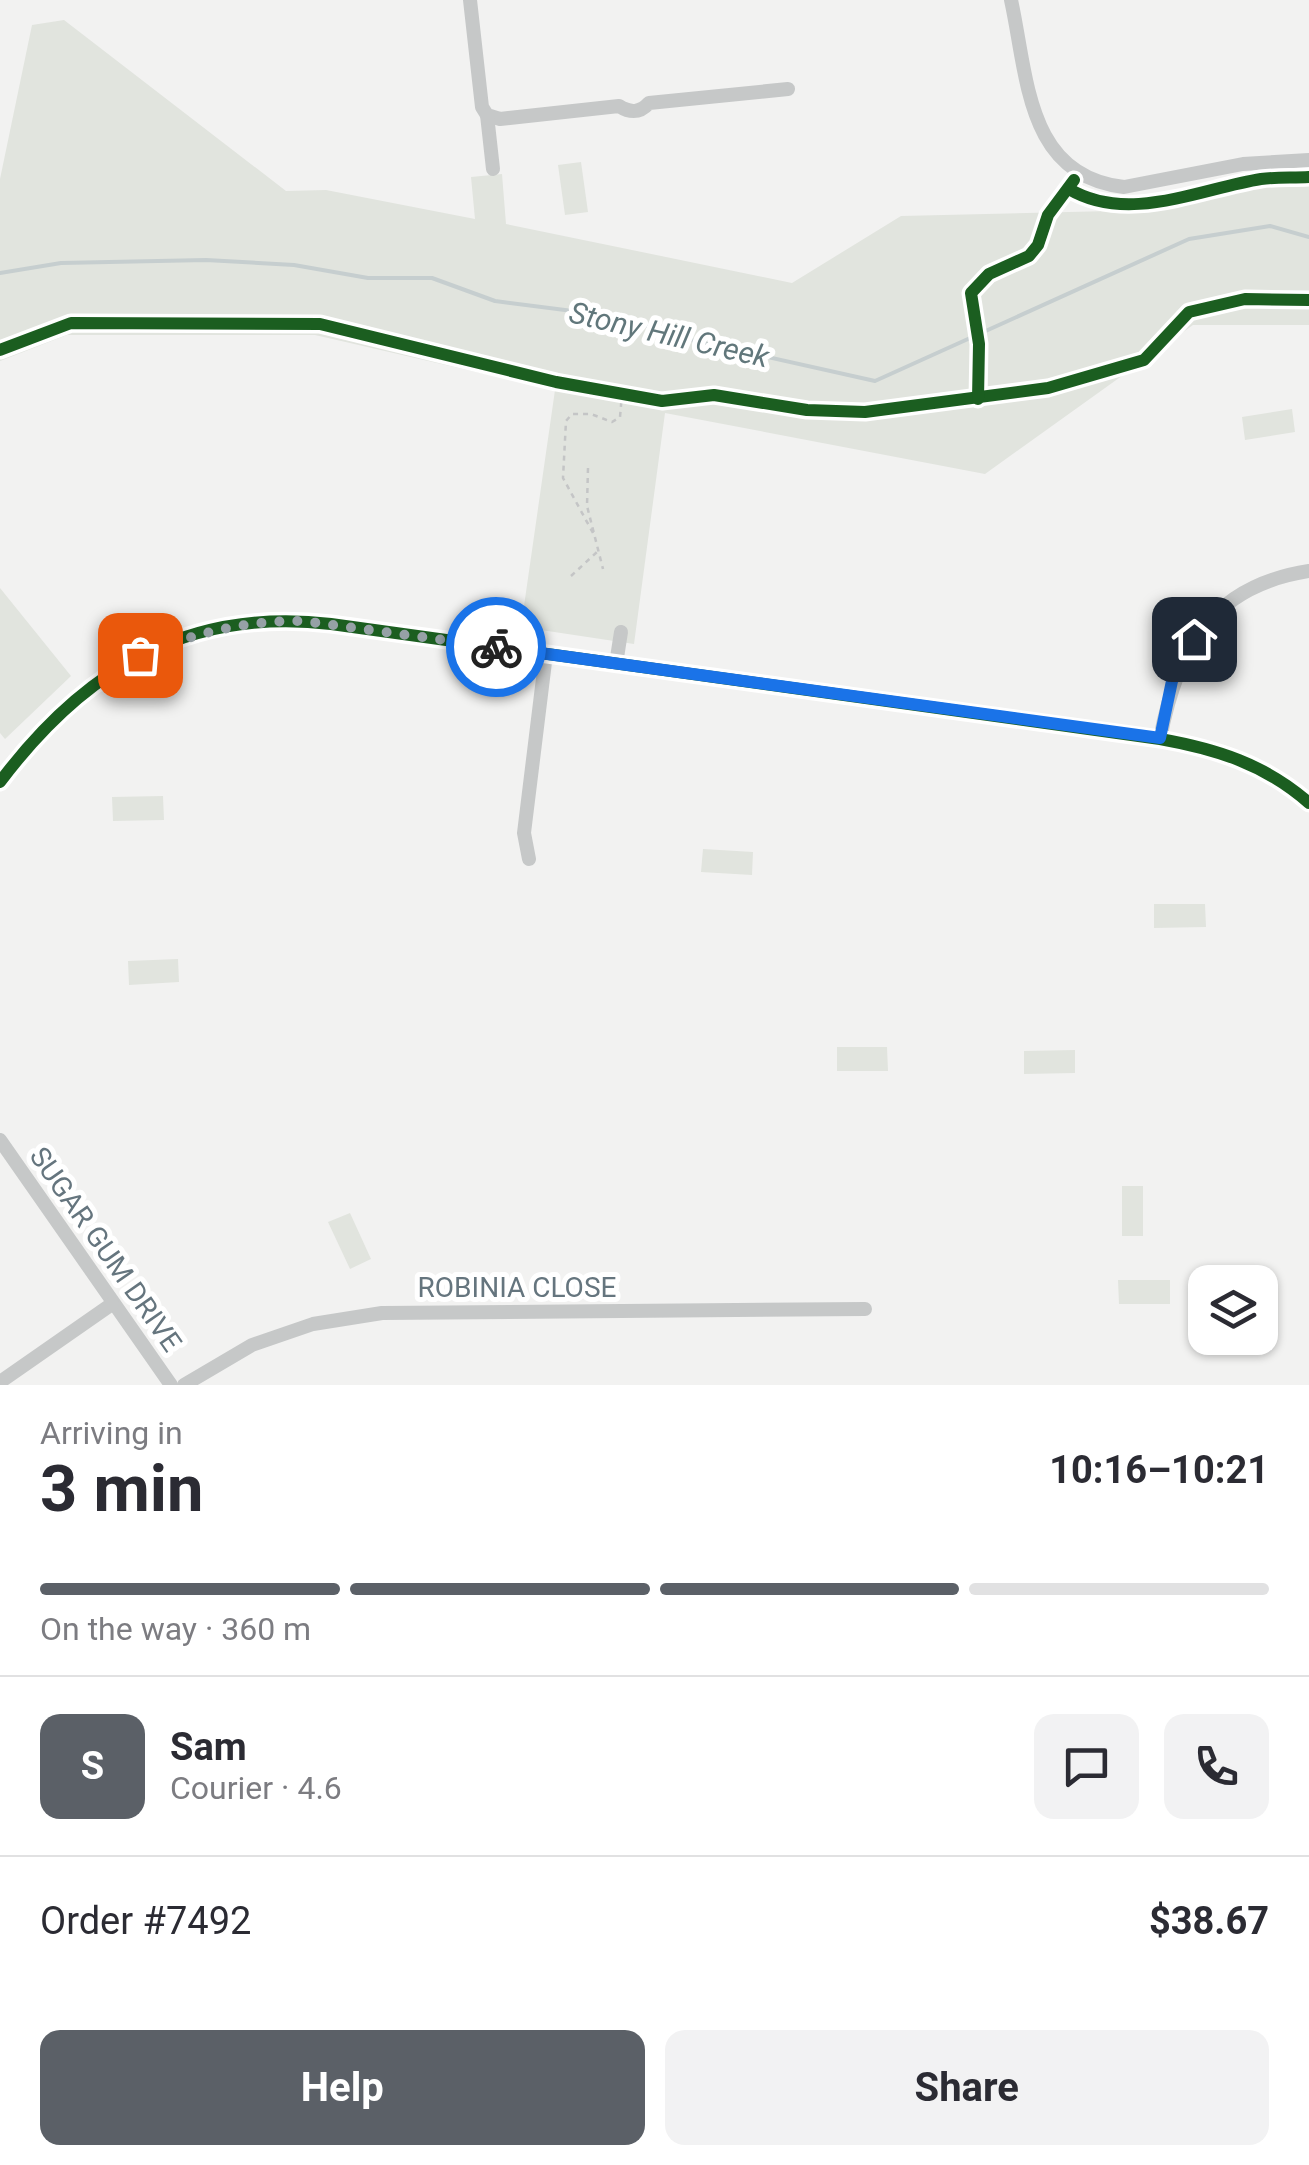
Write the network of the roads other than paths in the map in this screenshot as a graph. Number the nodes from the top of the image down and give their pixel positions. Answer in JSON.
{"nodes":[{"id":1,"x":470,"y":0,"type":"edge"},
{"id":2,"x":1011,"y":0,"type":"edge"},
{"id":3,"x":788,"y":89,"type":"dead end"},
{"id":4,"x":487,"y":115,"type":"junction"},
{"id":5,"x":1309,"y":160,"type":"edge"},
{"id":6,"x":493,"y":169,"type":"dead end"},
{"id":7,"x":1309,"y":570,"type":"edge"},
{"id":8,"x":621,"y":632,"type":"dead end"},
{"id":9,"x":546,"y":654,"type":"junction"},
{"id":10,"x":616,"y":664,"type":"junction"},
{"id":11,"x":1160,"y":738,"type":"junction"},
{"id":12,"x":0,"y":782,"type":"edge"},
{"id":13,"x":1309,"y":802,"type":"edge"},
{"id":14,"x":529,"y":859,"type":"dead end"},
{"id":15,"x":0,"y":1140,"type":"edge"},
{"id":16,"x":112,"y":1304,"type":"junction"},
{"id":17,"x":865,"y":1309,"type":"dead end"},
{"id":18,"x":0,"y":1382,"type":"edge"},
{"id":19,"x":172,"y":1385,"type":"edge"},
{"id":20,"x":184,"y":1385,"type":"edge"}],
"edges":[{"from":1,"to":4,"type":"street"},
{"from":2,"to":5,"type":"street"},
{"from":3,"to":4,"type":"street"},
{"from":4,"to":6,"type":"street"},
{"from":7,"to":11,"type":"street"},
{"from":8,"to":10,"type":"street"},
{"from":9,"to":10,"type":"street"},
{"from":9,"to":12,"type":"street"},
{"from":9,"to":14,"type":"street"},
{"from":10,"to":11,"type":"street"},
{"from":11,"to":13,"type":"street"},
{"from":15,"to":16,"type":"street","name":"SUGAR GUM DRIVE"},
{"from":16,"to":18,"type":"street"},
{"from":16,"to":19,"type":"street","name":"SUGAR GUM DRIVE"},
{"from":17,"to":20,"type":"street","name":"ROBINIA CLOSE"}]}
